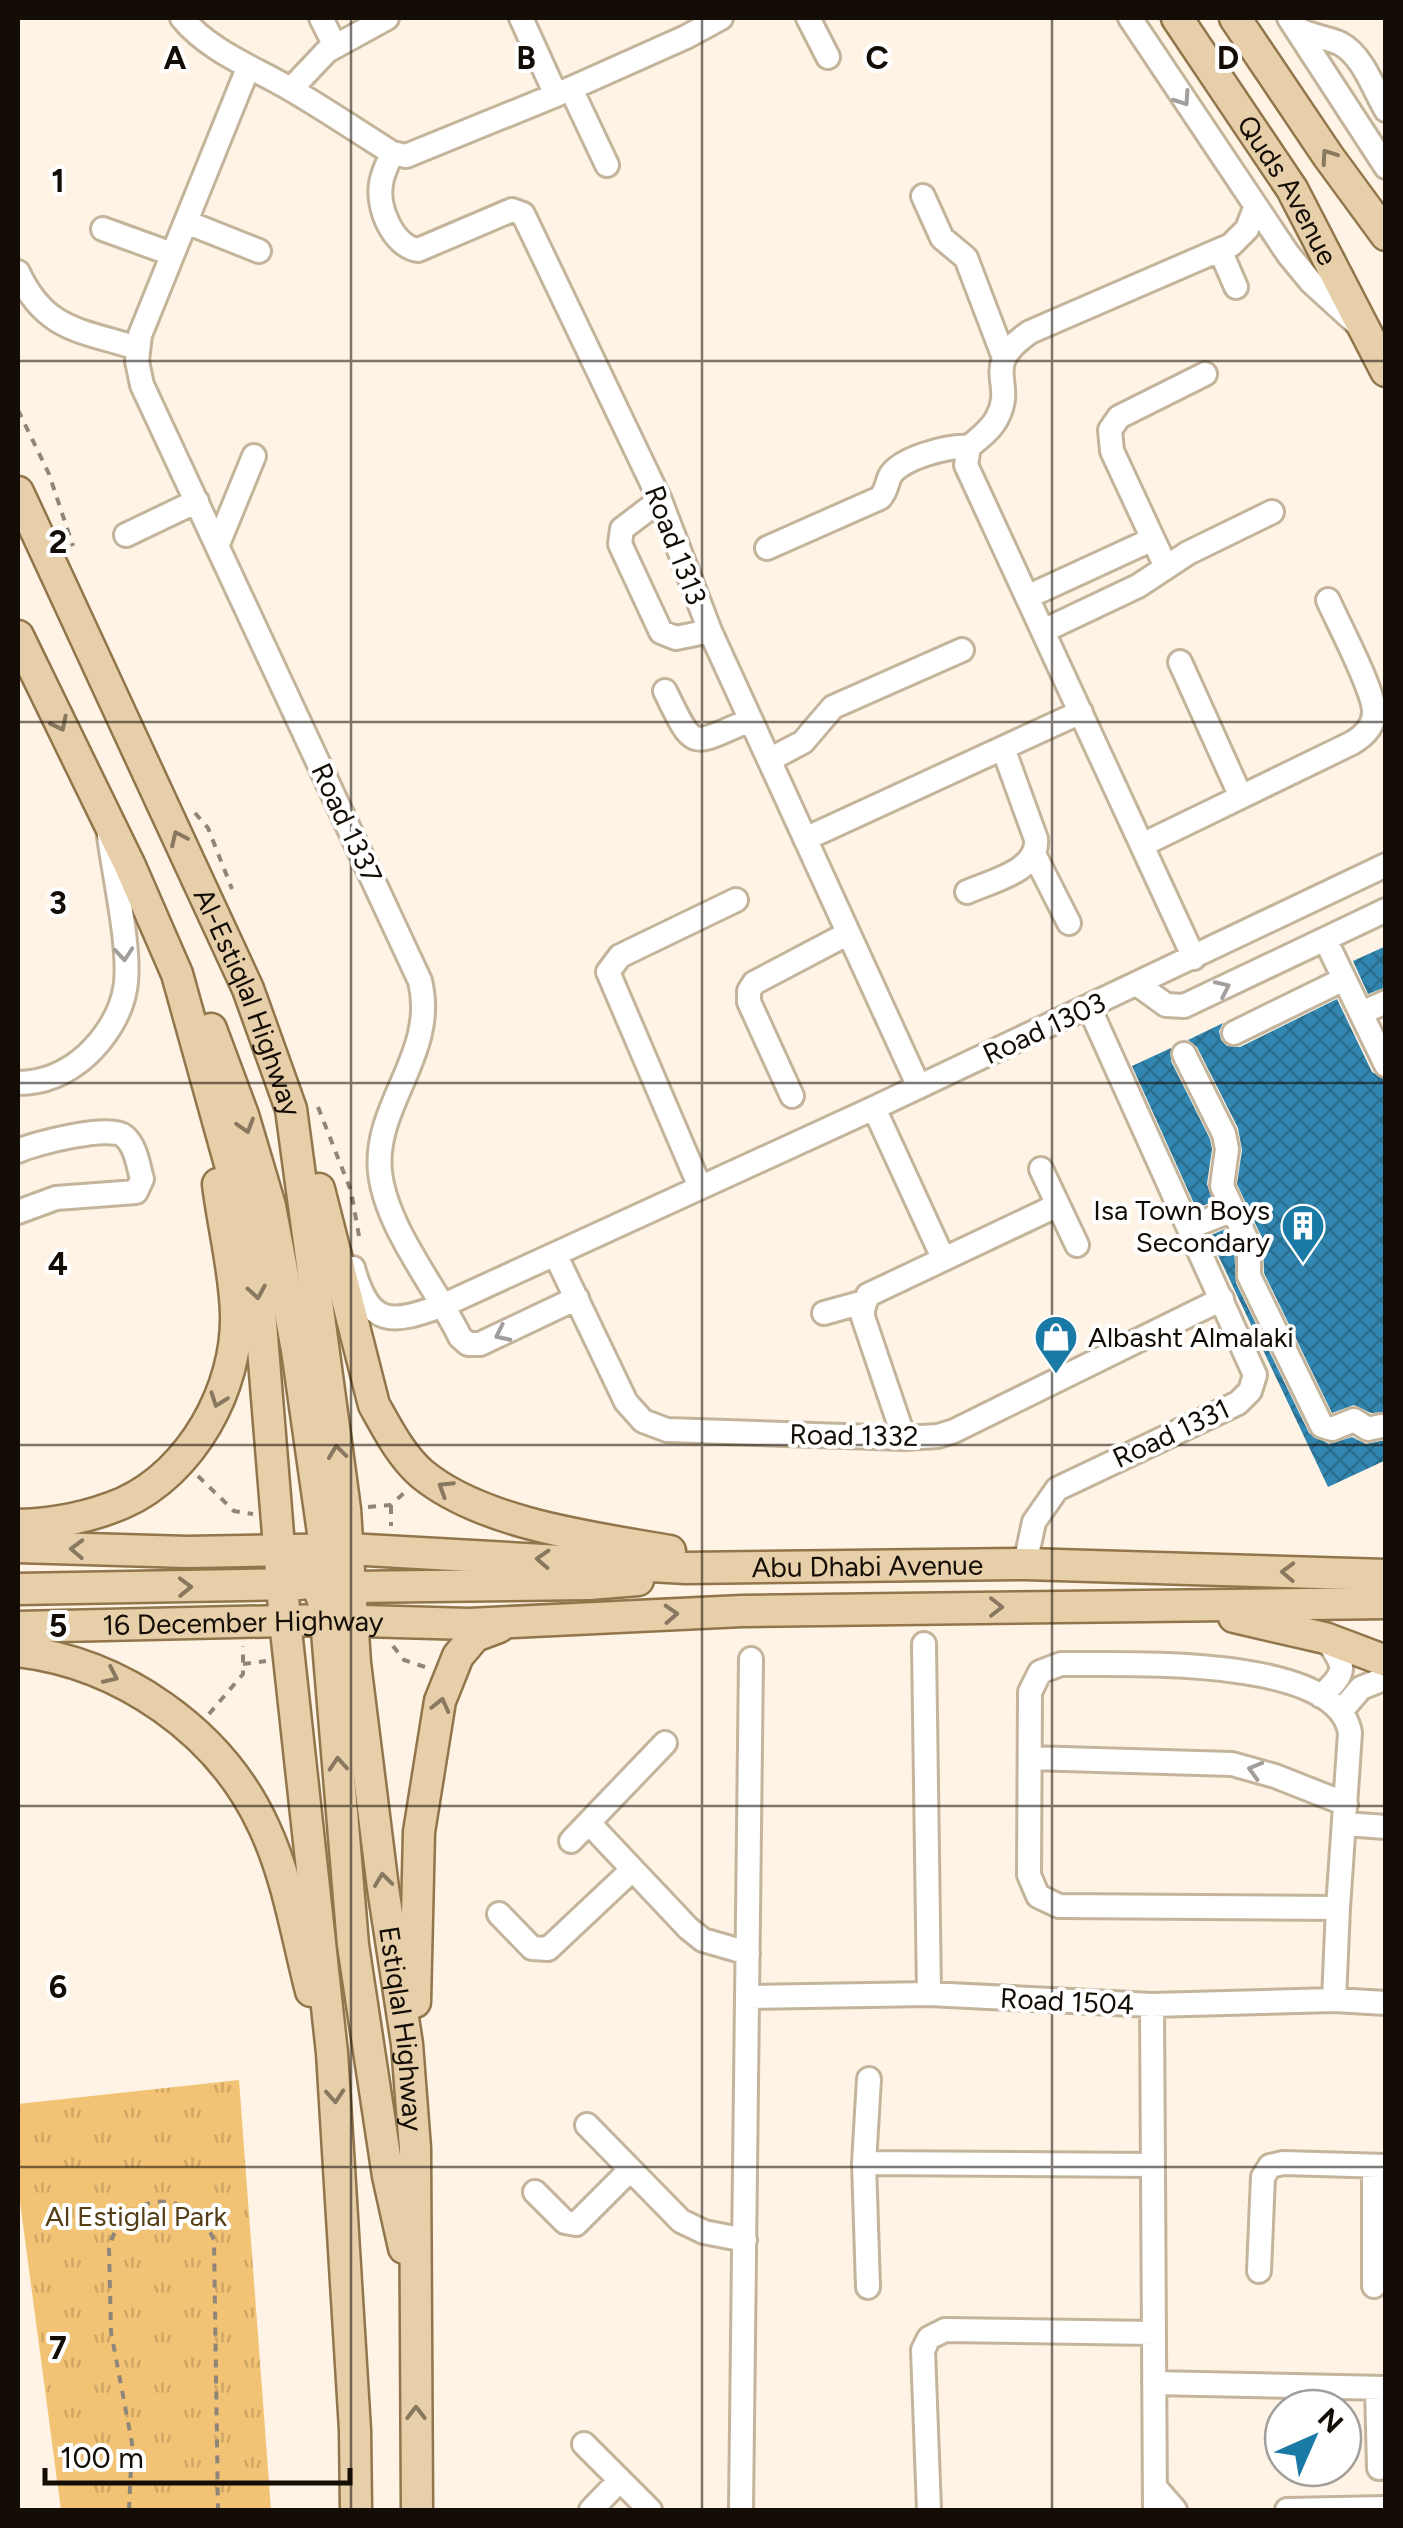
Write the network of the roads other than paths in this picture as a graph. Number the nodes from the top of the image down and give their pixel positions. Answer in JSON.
{"nodes":[{"id":1,"x":182,"y":18,"type":"edge"},
{"id":2,"x":321,"y":18,"type":"edge"},
{"id":3,"x":386,"y":18,"type":"edge"},
{"id":4,"x":521,"y":18,"type":"edge"},
{"id":5,"x":721,"y":18,"type":"edge"},
{"id":6,"x":808,"y":18,"type":"edge"},
{"id":7,"x":1130,"y":18,"type":"edge"},
{"id":8,"x":1178,"y":18,"type":"edge"},
{"id":9,"x":1235,"y":18,"type":"edge"},
{"id":10,"x":1293,"y":23,"type":"edge"},
{"id":11,"x":682,"y":27,"type":"edge"},
{"id":12,"x":335,"y":46,"type":"junction"},
{"id":13,"x":828,"y":57,"type":"dead end"},
{"id":14,"x":248,"y":68,"type":"junction"},
{"id":15,"x":291,"y":90,"type":"junction"},
{"id":16,"x":564,"y":92,"type":"junction"},
{"id":17,"x":1386,"y":110,"type":"edge"},
{"id":18,"x":392,"y":153,"type":"junction"},
{"id":19,"x":608,"y":165,"type":"dead end"},
{"id":20,"x":1386,"y":166,"type":"edge"},
{"id":21,"x":923,"y":196,"type":"dead end"},
{"id":22,"x":1255,"y":208,"type":"junction"},
{"id":23,"x":186,"y":222,"type":"junction"},
{"id":24,"x":103,"y":229,"type":"dead end"},
{"id":25,"x":1386,"y":235,"type":"edge"},
{"id":26,"x":1220,"y":250,"type":"junction"},
{"id":27,"x":259,"y":251,"type":"dead end"},
{"id":28,"x":172,"y":254,"type":"junction"},
{"id":29,"x":18,"y":272,"type":"edge"},
{"id":30,"x":1236,"y":286,"type":"dead end"},
{"id":31,"x":1365,"y":330,"type":"junction"},
{"id":32,"x":138,"y":348,"type":"junction"},
{"id":33,"x":1003,"y":355,"type":"junction"},
{"id":34,"x":1386,"y":371,"type":"edge"},
{"id":35,"x":1205,"y":374,"type":"dead end"},
{"id":36,"x":968,"y":448,"type":"junction"},
{"id":37,"x":254,"y":456,"type":"dead end"},
{"id":38,"x":18,"y":492,"type":"edge"},
{"id":39,"x":660,"y":500,"type":"junction"},
{"id":40,"x":197,"y":501,"type":"junction"},
{"id":41,"x":1272,"y":512,"type":"dead end"},
{"id":42,"x":126,"y":535,"type":"dead end"},
{"id":43,"x":1153,"y":539,"type":"junction"},
{"id":44,"x":218,"y":544,"type":"junction"},
{"id":45,"x":767,"y":548,"type":"dead end"},
{"id":46,"x":1166,"y":568,"type":"junction"},
{"id":47,"x":1028,"y":596,"type":"junction"},
{"id":48,"x":1328,"y":600,"type":"dead end"},
{"id":49,"x":1043,"y":631,"type":"junction"},
{"id":50,"x":710,"y":632,"type":"junction"},
{"id":51,"x":18,"y":636,"type":"edge"},
{"id":52,"x":962,"y":650,"type":"dead end"},
{"id":53,"x":1180,"y":662,"type":"dead end"},
{"id":54,"x":1376,"y":689,"type":"edge"},
{"id":55,"x":665,"y":691,"type":"dead end"},
{"id":56,"x":1081,"y":712,"type":"junction"},
{"id":57,"x":750,"y":720,"type":"junction"},
{"id":58,"x":1003,"y":748,"type":"junction"},
{"id":59,"x":769,"y":760,"type":"junction"},
{"id":60,"x":1241,"y":797,"type":"junction"},
{"id":61,"x":108,"y":823,"type":"junction"},
{"id":62,"x":805,"y":839,"type":"junction"},
{"id":63,"x":1142,"y":845,"type":"junction"},
{"id":64,"x":1035,"y":856,"type":"junction"},
{"id":65,"x":1386,"y":866,"type":"edge"},
{"id":66,"x":967,"y":892,"type":"dead end"},
{"id":67,"x":736,"y":900,"type":"dead end"},
{"id":68,"x":1386,"y":910,"type":"edge"},
{"id":69,"x":1069,"y":923,"type":"dead end"},
{"id":70,"x":847,"y":934,"type":"junction"},
{"id":71,"x":1326,"y":939,"type":"junction"},
{"id":72,"x":1194,"y":958,"type":"junction"},
{"id":73,"x":178,"y":974,"type":"junction"},
{"id":74,"x":1344,"y":979,"type":"junction"},
{"id":75,"x":1137,"y":984,"type":"junction"},
{"id":76,"x":1386,"y":1002,"type":"edge"},
{"id":77,"x":1089,"y":1008,"type":"junction"},
{"id":78,"x":1361,"y":1013,"type":"junction"},
{"id":79,"x":1234,"y":1033,"type":"dead end"},
{"id":80,"x":1184,"y":1054,"type":"dead end"},
{"id":81,"x":202,"y":1062,"type":"junction"},
{"id":82,"x":1386,"y":1065,"type":"edge"},
{"id":83,"x":18,"y":1082,"type":"edge"},
{"id":84,"x":919,"y":1087,"type":"junction"},
{"id":85,"x":792,"y":1096,"type":"dead end"},
{"id":86,"x":874,"y":1108,"type":"junction"},
{"id":87,"x":291,"y":1109,"type":"junction"},
{"id":88,"x":18,"y":1151,"type":"edge"},
{"id":89,"x":313,"y":1165,"type":"junction"},
{"id":90,"x":1041,"y":1170,"type":"dead end"},
{"id":91,"x":700,"y":1188,"type":"junction"},
{"id":92,"x":1058,"y":1205,"type":"junction"},
{"id":93,"x":1233,"y":1210,"type":"junction"},
{"id":94,"x":18,"y":1212,"type":"edge"},
{"id":95,"x":1190,"y":1228,"type":"junction"},
{"id":96,"x":1077,"y":1244,"type":"dead end"},
{"id":97,"x":556,"y":1256,"type":"junction"},
{"id":98,"x":943,"y":1258,"type":"junction"},
{"id":99,"x":576,"y":1298,"type":"junction"},
{"id":100,"x":1222,"y":1299,"type":"junction"},
{"id":101,"x":864,"y":1302,"type":"junction"},
{"id":102,"x":444,"y":1305,"type":"junction"},
{"id":103,"x":824,"y":1313,"type":"dead end"},
{"id":104,"x":1380,"y":1426,"type":"dead end"},
{"id":105,"x":904,"y":1438,"type":"junction"},
{"id":106,"x":18,"y":1524,"type":"edge"},
{"id":107,"x":18,"y":1548,"type":"edge"},
{"id":108,"x":280,"y":1551,"type":"junction"},
{"id":109,"x":1025,"y":1564,"type":"junction"},
{"id":110,"x":776,"y":1568,"type":"junction"},
{"id":111,"x":1385,"y":1575,"type":"edge"},
{"id":112,"x":282,"y":1584,"type":"junction"},
{"id":113,"x":335,"y":1586,"type":"junction"},
{"id":114,"x":18,"y":1589,"type":"edge"},
{"id":115,"x":1386,"y":1603,"type":"edge"},
{"id":116,"x":1192,"y":1607,"type":"junction"},
{"id":117,"x":285,"y":1621,"type":"junction"},
{"id":118,"x":525,"y":1622,"type":"junction"},
{"id":119,"x":469,"y":1624,"type":"joint"},
{"id":120,"x":18,"y":1627,"type":"edge"},
{"id":121,"x":1325,"y":1638,"type":"junction"},
{"id":122,"x":924,"y":1644,"type":"dead end"},
{"id":123,"x":18,"y":1651,"type":"edge"},
{"id":124,"x":751,"y":1659,"type":"dead end"},
{"id":125,"x":1386,"y":1661,"type":"edge"},
{"id":126,"x":1386,"y":1678,"type":"edge"},
{"id":127,"x":1320,"y":1696,"type":"junction"},
{"id":128,"x":1341,"y":1711,"type":"junction"},
{"id":129,"x":665,"y":1743,"type":"dead end"},
{"id":130,"x":1030,"y":1758,"type":"junction"},
{"id":131,"x":1345,"y":1814,"type":"junction"},
{"id":132,"x":588,"y":1823,"type":"junction"},
{"id":133,"x":1386,"y":1827,"type":"edge"},
{"id":134,"x":571,"y":1841,"type":"dead end"},
{"id":135,"x":632,"y":1870,"type":"junction"},
{"id":136,"x":1338,"y":1908,"type":"junction"},
{"id":137,"x":498,"y":1914,"type":"dead end"},
{"id":138,"x":748,"y":1953,"type":"junction"},
{"id":139,"x":928,"y":1994,"type":"junction"},
{"id":140,"x":748,"y":1997,"type":"junction"},
{"id":141,"x":1334,"y":2000,"type":"junction"},
{"id":142,"x":1386,"y":2002,"type":"edge"},
{"id":143,"x":1152,"y":2005,"type":"junction"},
{"id":144,"x":407,"y":2044,"type":"junction"},
{"id":145,"x":332,"y":2053,"type":"junction"},
{"id":146,"x":868,"y":2079,"type":"dead end"},
{"id":147,"x":587,"y":2126,"type":"dead end"},
{"id":148,"x":864,"y":2163,"type":"junction"},
{"id":149,"x":1153,"y":2165,"type":"junction"},
{"id":150,"x":1380,"y":2166,"type":"edge"},
{"id":151,"x":630,"y":2170,"type":"junction"},
{"id":152,"x":535,"y":2192,"type":"dead end"},
{"id":153,"x":744,"y":2240,"type":"junction"},
{"id":154,"x":1259,"y":2271,"type":"dead end"},
{"id":155,"x":1374,"y":2286,"type":"dead end"},
{"id":156,"x":868,"y":2287,"type":"dead end"},
{"id":157,"x":417,"y":2310,"type":"junction"},
{"id":158,"x":1154,"y":2333,"type":"junction"},
{"id":159,"x":1154,"y":2383,"type":"junction"},
{"id":160,"x":1381,"y":2388,"type":"edge"},
{"id":161,"x":584,"y":2444,"type":"dead end"},
{"id":162,"x":1379,"y":2468,"type":"dead end"},
{"id":163,"x":620,"y":2480,"type":"junction"},
{"id":164,"x":1155,"y":2486,"type":"junction"},
{"id":165,"x":1386,"y":2508,"type":"edge"},
{"id":166,"x":356,"y":2510,"type":"edge"},
{"id":167,"x":417,"y":2510,"type":"edge"},
{"id":168,"x":591,"y":2510,"type":"edge"},
{"id":169,"x":650,"y":2510,"type":"edge"},
{"id":170,"x":741,"y":2510,"type":"edge"},
{"id":171,"x":929,"y":2510,"type":"edge"},
{"id":172,"x":1155,"y":2510,"type":"edge"},
{"id":173,"x":1175,"y":2510,"type":"edge"},
{"id":174,"x":1287,"y":2510,"type":"edge"}],
"edges":[{"from":1,"to":14,"type":"street"},
{"from":2,"to":12,"type":"street"},
{"from":3,"to":12,"type":"street"},
{"from":4,"to":16,"type":"street"},
{"from":5,"to":11,"type":"street"},
{"from":6,"to":13,"type":"street"},
{"from":7,"to":22,"type":"street","one_way":true},
{"from":8,"to":31,"type":"main road","name":"Quds Avenue"},
{"from":25,"to":9,"type":"main road","name":"Quds Avenue","one_way":true},
{"from":10,"to":17,"type":"street"},
{"from":10,"to":20,"type":"street"},
{"from":11,"to":16,"type":"street"},
{"from":12,"to":15,"type":"street"},
{"from":14,"to":15,"type":"street"},
{"from":14,"to":23,"type":"street"},
{"from":15,"to":18,"type":"street"},
{"from":16,"to":18,"type":"street"},
{"from":16,"to":19,"type":"street"},
{"from":18,"to":39,"type":"street","name":"Road 1313"},
{"from":21,"to":33,"type":"street"},
{"from":22,"to":26,"type":"street"},
{"from":22,"to":31,"type":"street"},
{"from":23,"to":27,"type":"street"},
{"from":23,"to":28,"type":"street"},
{"from":24,"to":28,"type":"street"},
{"from":26,"to":30,"type":"street"},
{"from":26,"to":33,"type":"street"},
{"from":28,"to":32,"type":"street"},
{"from":29,"to":32,"type":"street"},
{"from":31,"to":34,"type":"main road","name":"Quds Avenue"},
{"from":32,"to":40,"type":"street","name":"Road 1337"},
{"from":33,"to":36,"type":"street"},
{"from":35,"to":43,"type":"street"},
{"from":36,"to":45,"type":"street"},
{"from":36,"to":47,"type":"street"},
{"from":37,"to":44,"type":"street"},
{"from":87,"to":38,"type":"main road","name":"Al-Estiqlal Highway","one_way":true},
{"from":39,"to":50,"type":"street","name":"Road 1313"},
{"from":39,"to":50,"type":"street"},
{"from":40,"to":42,"type":"street"},
{"from":40,"to":44,"type":"street","name":"Road 1337"},
{"from":41,"to":46,"type":"street"},
{"from":43,"to":46,"type":"street"},
{"from":43,"to":47,"type":"street"},
{"from":44,"to":102,"type":"street","name":"Road 1337"},
{"from":46,"to":49,"type":"street"},
{"from":47,"to":49,"type":"street"},
{"from":48,"to":54,"type":"street"},
{"from":49,"to":56,"type":"street"},
{"from":50,"to":57,"type":"street","name":"Road 1313"},
{"from":51,"to":61,"type":"main road","name":"Al-Estiqlal Highway","one_way":true},
{"from":52,"to":59,"type":"street"},
{"from":53,"to":60,"type":"street"},
{"from":54,"to":60,"type":"street"},
{"from":55,"to":57,"type":"street"},
{"from":56,"to":58,"type":"street"},
{"from":56,"to":63,"type":"street"},
{"from":57,"to":59,"type":"street","name":"Road 1313"},
{"from":58,"to":62,"type":"street"},
{"from":58,"to":64,"type":"street"},
{"from":59,"to":62,"type":"street","name":"Road 1313"},
{"from":60,"to":63,"type":"street"},
{"from":61,"to":73,"type":"main road","name":"Al-Estiqlal Highway"},
{"from":61,"to":83,"type":"street","one_way":true},
{"from":62,"to":70,"type":"street","name":"Road 1313"},
{"from":63,"to":72,"type":"street"},
{"from":64,"to":66,"type":"street"},
{"from":64,"to":69,"type":"street"},
{"from":65,"to":72,"type":"street","name":"Road 1303"},
{"from":67,"to":91,"type":"street"},
{"from":68,"to":71,"type":"street"},
{"from":70,"to":84,"type":"street","name":"Road 1313"},
{"from":70,"to":85,"type":"street"},
{"from":71,"to":74,"type":"street"},
{"from":75,"to":71,"type":"street","one_way":true},
{"from":72,"to":75,"type":"street","name":"Road 1303"},
{"from":73,"to":81,"type":"main road","name":"Al-Estiqlal Highway"},
{"from":73,"to":113,"type":"main road","one_way":true},
{"from":74,"to":78,"type":"street"},
{"from":74,"to":79,"type":"street"},
{"from":75,"to":77,"type":"street","name":"Road 1303"},
{"from":76,"to":78,"type":"street"},
{"from":77,"to":84,"type":"street","name":"Road 1303"},
{"from":77,"to":95,"type":"street","name":"Road 1331"},
{"from":78,"to":82,"type":"street"},
{"from":80,"to":93,"type":"street"},
{"from":81,"to":106,"type":"main road","one_way":true},
{"from":81,"to":108,"type":"main road","name":"Al-Estiqlal Highway","one_way":true},
{"from":84,"to":86,"type":"street","name":"Road 1303"},
{"from":86,"to":91,"type":"street","name":"Road 1303"},
{"from":86,"to":98,"type":"street"},
{"from":87,"to":89,"type":"main road"},
{"from":113,"to":87,"type":"main road","name":"Al-Estiqlal Highway","one_way":true},
{"from":88,"to":94,"type":"street"},
{"from":89,"to":102,"type":"street","name":"Road 1303"},
{"from":110,"to":89,"type":"main road","one_way":true},
{"from":90,"to":92,"type":"street"},
{"from":91,"to":97,"type":"street","name":"Road 1303"},
{"from":92,"to":96,"type":"street"},
{"from":92,"to":98,"type":"street"},
{"from":93,"to":95,"type":"street"},
{"from":93,"to":104,"type":"street"},
{"from":95,"to":100,"type":"street","name":"Road 1331"},
{"from":97,"to":99,"type":"street","name":"Road 1332"},
{"from":97,"to":102,"type":"street","name":"Road 1303"},
{"from":98,"to":101,"type":"street"},
{"from":99,"to":102,"type":"street","name":"Road 1337","one_way":true},
{"from":99,"to":105,"type":"street","name":"Road 1332"},
{"from":100,"to":105,"type":"street","name":"Road 1332"},
{"from":100,"to":109,"type":"street","name":"Road 1331"},
{"from":101,"to":103,"type":"street"},
{"from":101,"to":105,"type":"street"},
{"from":108,"to":107,"type":"main road","name":"16 December Highway","one_way":true},
{"from":108,"to":112,"type":"main road"},
{"from":108,"to":113,"type":"main road","name":"16 December Highway"},
{"from":109,"to":110,"type":"main road","name":"Abu Dhabi Avenue"},
{"from":111,"to":109,"type":"main road","name":"Abu Dhabi Avenue","one_way":true},
{"from":110,"to":113,"type":"main road","name":"Abu Dhabi Avenue","one_way":true},
{"from":112,"to":113,"type":"main road"},
{"from":114,"to":112,"type":"main road","one_way":true},
{"from":112,"to":117,"type":"main road"},
{"from":113,"to":117,"type":"main road"},
{"from":113,"to":119,"type":"main road","name":"16 December Highway"},
{"from":144,"to":113,"type":"main road","name":"Estiqlal Highway","one_way":true},
{"from":157,"to":113,"type":"main road","one_way":true},
{"from":115,"to":116,"type":"main road","name":"Abu Dhabi Avenue"},
{"from":118,"to":116,"type":"main road","name":"Abu Dhabi Avenue","one_way":true},
{"from":116,"to":121,"type":"main road"},
{"from":117,"to":120,"type":"main road","name":"16 December Highway"},
{"from":117,"to":145,"type":"main road"},
{"from":118,"to":119,"type":"main road","name":"Abu Dhabi Avenue"},
{"from":144,"to":118,"type":"main road","one_way":true},
{"from":121,"to":125,"type":"main road"},
{"from":121,"to":127,"type":"street"},
{"from":122,"to":139,"type":"street"},
{"from":123,"to":145,"type":"main road","one_way":true},
{"from":124,"to":138,"type":"street"},
{"from":126,"to":128,"type":"street"},
{"from":127,"to":128,"type":"street"},
{"from":127,"to":130,"type":"street"},
{"from":128,"to":131,"type":"street"},
{"from":129,"to":132,"type":"street"},
{"from":131,"to":130,"type":"street","one_way":true},
{"from":130,"to":136,"type":"street"},
{"from":131,"to":133,"type":"street"},
{"from":131,"to":136,"type":"street"},
{"from":132,"to":134,"type":"street"},
{"from":132,"to":135,"type":"street"},
{"from":135,"to":137,"type":"street"},
{"from":135,"to":138,"type":"street"},
{"from":136,"to":141,"type":"street"},
{"from":138,"to":140,"type":"street"},
{"from":139,"to":140,"type":"street","name":"Road 1504"},
{"from":139,"to":143,"type":"street","name":"Road 1504"},
{"from":140,"to":153,"type":"street"},
{"from":141,"to":142,"type":"street","name":"Road 1504"},
{"from":141,"to":143,"type":"street","name":"Road 1504"},
{"from":143,"to":149,"type":"street"},
{"from":144,"to":157,"type":"main road","name":"Estiqlal Highway"},
{"from":145,"to":166,"type":"main road","one_way":true},
{"from":146,"to":148,"type":"street"},
{"from":147,"to":151,"type":"street"},
{"from":148,"to":149,"type":"street"},
{"from":148,"to":156,"type":"street"},
{"from":149,"to":158,"type":"street"},
{"from":150,"to":154,"type":"street"},
{"from":150,"to":155,"type":"street"},
{"from":151,"to":152,"type":"street"},
{"from":151,"to":153,"type":"street"},
{"from":153,"to":170,"type":"street"},
{"from":167,"to":157,"type":"main road","name":"Estiqlal Highway","one_way":true},
{"from":158,"to":159,"type":"street"},
{"from":158,"to":171,"type":"street"},
{"from":159,"to":160,"type":"street"},
{"from":159,"to":164,"type":"street"},
{"from":160,"to":162,"type":"street"},
{"from":161,"to":163,"type":"street"},
{"from":163,"to":168,"type":"street"},
{"from":163,"to":169,"type":"street"},
{"from":164,"to":172,"type":"street"},
{"from":164,"to":173,"type":"street"},
{"from":165,"to":174,"type":"street"}]}
